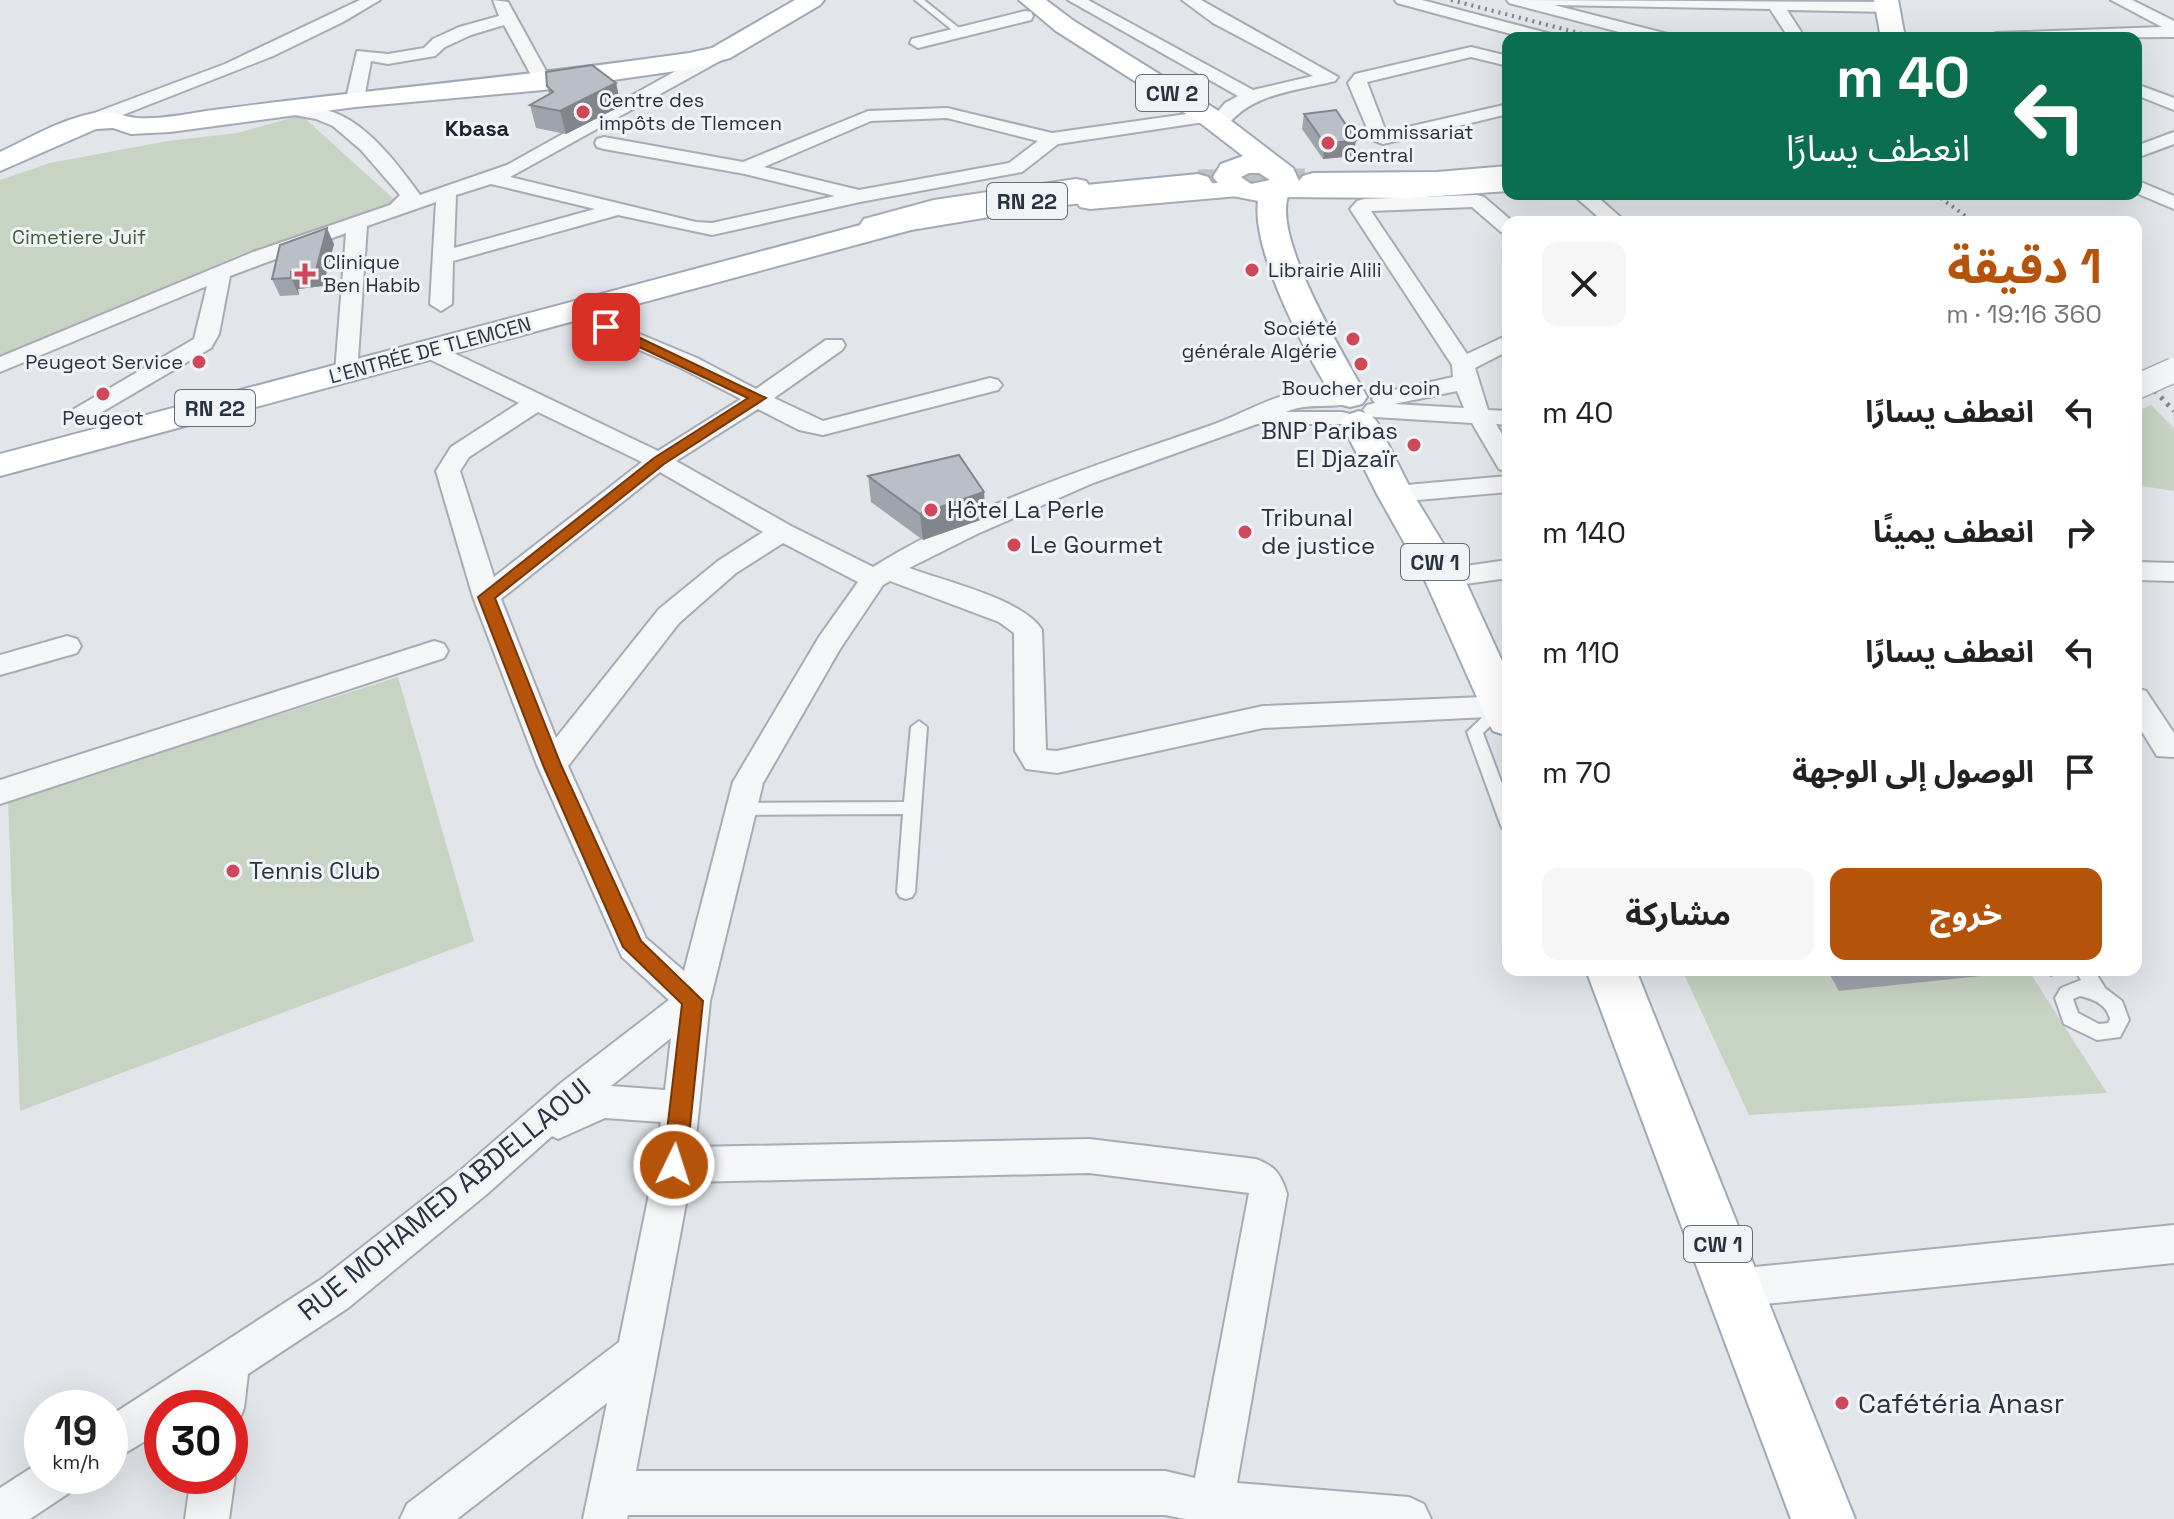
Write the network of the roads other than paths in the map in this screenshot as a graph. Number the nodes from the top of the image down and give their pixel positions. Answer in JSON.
{"nodes":[{"id":1,"x":372,"y":0,"type":"edge"},
{"id":2,"x":500,"y":0,"type":"edge"},
{"id":3,"x":790,"y":0,"type":"edge"},
{"id":4,"x":812,"y":0,"type":"edge"},
{"id":5,"x":919,"y":0,"type":"edge"},
{"id":6,"x":999,"y":0,"type":"edge"},
{"id":7,"x":1190,"y":0,"type":"edge"},
{"id":8,"x":1403,"y":0,"type":"edge"},
{"id":9,"x":1515,"y":0,"type":"edge"},
{"id":10,"x":1543,"y":0,"type":"edge"},
{"id":11,"x":2119,"y":0,"type":"edge"},
{"id":12,"x":1611,"y":1,"type":"edge"},
{"id":13,"x":1079,"y":2,"type":"edge"},
{"id":14,"x":1887,"y":2,"type":"edge"},
{"id":15,"x":1774,"y":3,"type":"edge"},
{"id":16,"x":1038,"y":14,"type":"edge"},
{"id":17,"x":508,"y":19,"type":"junction"},
{"id":18,"x":1622,"y":27,"type":"junction"},
{"id":19,"x":2174,"y":29,"type":"edge"},
{"id":20,"x":960,"y":32,"type":"junction"},
{"id":21,"x":1523,"y":32,"type":"edge"},
{"id":22,"x":1640,"y":32,"type":"edge"},
{"id":23,"x":1793,"y":32,"type":"edge"},
{"id":24,"x":1892,"y":32,"type":"edge"},
{"id":25,"x":2115,"y":32,"type":"edge"},
{"id":26,"x":918,"y":43,"type":"dead end"},
{"id":27,"x":721,"y":53,"type":"junction"},
{"id":28,"x":1502,"y":60,"type":"edge"},
{"id":29,"x":656,"y":67,"type":"junction"},
{"id":30,"x":206,"y":81,"type":"junction"},
{"id":31,"x":543,"y":82,"type":"junction"},
{"id":32,"x":2142,"y":92,"type":"edge"},
{"id":33,"x":1251,"y":96,"type":"junction"},
{"id":34,"x":355,"y":99,"type":"junction"},
{"id":35,"x":2174,"y":105,"type":"edge"},
{"id":36,"x":284,"y":108,"type":"junction"},
{"id":37,"x":1502,"y":110,"type":"edge"},
{"id":38,"x":1196,"y":118,"type":"junction"},
{"id":39,"x":99,"y":137,"type":"junction"},
{"id":40,"x":2174,"y":138,"type":"edge"},
{"id":41,"x":1052,"y":139,"type":"junction"},
{"id":42,"x":604,"y":143,"type":"dead end"},
{"id":43,"x":2142,"y":150,"type":"edge"},
{"id":44,"x":0,"y":163,"type":"edge"},
{"id":45,"x":1502,"y":165,"type":"edge"},
{"id":46,"x":745,"y":168,"type":"junction"},
{"id":47,"x":0,"y":174,"type":"edge"},
{"id":48,"x":1502,"y":175,"type":"edge"},
{"id":49,"x":399,"y":180,"type":"junction"},
{"id":50,"x":486,"y":180,"type":"junction"},
{"id":51,"x":1256,"y":180,"type":"junction"},
{"id":52,"x":1313,"y":182,"type":"tunnel mouth"},
{"id":53,"x":1198,"y":183,"type":"tunnel mouth"},
{"id":54,"x":1502,"y":183,"type":"edge"},
{"id":55,"x":2142,"y":189,"type":"edge"},
{"id":56,"x":1410,"y":190,"type":"junction"},
{"id":57,"x":446,"y":194,"type":"junction"},
{"id":58,"x":1502,"y":194,"type":"edge"},
{"id":59,"x":860,"y":196,"type":"junction"},
{"id":60,"x":1589,"y":200,"type":"edge"},
{"id":61,"x":1477,"y":201,"type":"junction"},
{"id":62,"x":2174,"y":203,"type":"edge"},
{"id":63,"x":618,"y":209,"type":"junction"},
{"id":64,"x":394,"y":212,"type":"junction"},
{"id":65,"x":1609,"y":216,"type":"edge"},
{"id":66,"x":1502,"y":223,"type":"edge"},
{"id":67,"x":357,"y":224,"type":"junction"},
{"id":68,"x":859,"y":233,"type":"junction"},
{"id":69,"x":443,"y":257,"type":"junction"},
{"id":70,"x":220,"y":273,"type":"junction"},
{"id":71,"x":441,"y":304,"type":"dead end"},
{"id":72,"x":606,"y":327,"type":"dead end"},
{"id":73,"x":834,"y":345,"type":"dead end"},
{"id":74,"x":1502,"y":346,"type":"edge"},
{"id":75,"x":429,"y":350,"type":"junction"},
{"id":76,"x":0,"y":365,"type":"edge"},
{"id":77,"x":2174,"y":370,"type":"edge"},
{"id":78,"x":346,"y":373,"type":"junction"},
{"id":79,"x":1464,"y":373,"type":"junction"},
{"id":80,"x":2142,"y":384,"type":"edge"},
{"id":81,"x":990,"y":385,"type":"dead end"},
{"id":82,"x":759,"y":398,"type":"junction"},
{"id":83,"x":535,"y":403,"type":"junction"},
{"id":84,"x":1357,"y":408,"type":"junction"},
{"id":85,"x":82,"y":414,"type":"dead end"},
{"id":86,"x":1479,"y":415,"type":"junction"},
{"id":87,"x":1502,"y":417,"type":"edge"},
{"id":88,"x":1502,"y":454,"type":"edge"},
{"id":89,"x":659,"y":461,"type":"junction"},
{"id":90,"x":0,"y":465,"type":"edge"},
{"id":91,"x":1502,"y":485,"type":"edge"},
{"id":92,"x":1395,"y":494,"type":"junction"},
{"id":93,"x":782,"y":532,"type":"junction"},
{"id":94,"x":1502,"y":570,"type":"edge"},
{"id":95,"x":2142,"y":571,"type":"edge"},
{"id":96,"x":2174,"y":572,"type":"edge"},
{"id":97,"x":882,"y":575,"type":"junction"},
{"id":98,"x":1444,"y":578,"type":"junction"},
{"id":99,"x":487,"y":597,"type":"junction"},
{"id":100,"x":67,"y":646,"type":"dead end"},
{"id":101,"x":434,"y":651,"type":"dead end"},
{"id":102,"x":0,"y":665,"type":"edge"},
{"id":103,"x":1502,"y":702,"type":"edge"},
{"id":104,"x":2142,"y":707,"type":"edge"},
{"id":105,"x":1502,"y":711,"type":"edge"},
{"id":106,"x":1502,"y":714,"type":"edge"},
{"id":107,"x":919,"y":727,"type":"dead end"},
{"id":108,"x":2168,"y":748,"type":"dead end"},
{"id":109,"x":552,"y":765,"type":"junction"},
{"id":110,"x":0,"y":792,"type":"edge"},
{"id":111,"x":1502,"y":806,"type":"edge"},
{"id":112,"x":912,"y":808,"type":"junction"},
{"id":113,"x":741,"y":809,"type":"junction"},
{"id":114,"x":906,"y":892,"type":"dead end"},
{"id":115,"x":1613,"y":976,"type":"edge"},
{"id":116,"x":2088,"y":976,"type":"edge"},
{"id":117,"x":2098,"y":993,"type":"dead end"},
{"id":118,"x":693,"y":1001,"type":"junction"},
{"id":119,"x":679,"y":1105,"type":"junction"},
{"id":120,"x":674,"y":1165,"type":"junction"},
{"id":121,"x":474,"y":1182,"type":"junction"},
{"id":122,"x":2174,"y":1244,"type":"edge"},
{"id":123,"x":1735,"y":1288,"type":"junction"},
{"id":124,"x":638,"y":1353,"type":"junction"},
{"id":125,"x":229,"y":1363,"type":"junction"},
{"id":126,"x":225,"y":1390,"type":"edge"},
{"id":127,"x":128,"y":1429,"type":"edge"},
{"id":128,"x":29,"y":1494,"type":"edge"},
{"id":129,"x":210,"y":1494,"type":"edge"},
{"id":130,"x":608,"y":1506,"type":"edge"},
{"id":131,"x":1212,"y":1511,"type":"edge"},
{"id":132,"x":0,"y":1513,"type":"edge"},
{"id":133,"x":207,"y":1519,"type":"edge"},
{"id":134,"x":422,"y":1519,"type":"edge"},
{"id":135,"x":1409,"y":1519,"type":"edge"},
{"id":136,"x":1823,"y":1519,"type":"edge"}],
"edges":[{"from":1,"to":30,"type":"street"},
{"from":2,"to":17,"type":"street"},
{"from":3,"to":29,"type":"main road"},
{"from":4,"to":27,"type":"main road"},
{"from":5,"to":20,"type":"lane"},
{"from":6,"to":16,"type":"main road"},
{"from":7,"to":33,"type":"street"},
{"from":8,"to":21,"type":"street"},
{"from":9,"to":18,"type":"street"},
{"from":10,"to":12,"type":"street"},
{"from":11,"to":19,"type":"street"},
{"from":12,"to":15,"type":"street"},
{"from":12,"to":18,"type":"street"},
{"from":13,"to":16,"type":"street"},
{"from":13,"to":33,"type":"street"},
{"from":14,"to":15,"type":"street"},
{"from":14,"to":24,"type":"main road"},
{"from":15,"to":23,"type":"street"},
{"from":16,"to":20,"type":"street"},
{"from":16,"to":38,"type":"main road","number":"CW 2"},
{"from":17,"to":31,"type":"street"},
{"from":17,"to":34,"type":"street"},
{"from":18,"to":22,"type":"street"},
{"from":19,"to":25,"type":"street"},
{"from":20,"to":26,"type":"street"},
{"from":27,"to":29,"type":"main road"},
{"from":27,"to":50,"type":"street"},
{"from":28,"to":37,"type":"street"},
{"from":29,"to":31,"type":"main road"},
{"from":30,"to":39,"type":"street"},
{"from":30,"to":39,"type":"street"},
{"from":31,"to":34,"type":"main road"},
{"from":32,"to":35,"type":"street"},
{"from":33,"to":38,"type":"street"},
{"from":34,"to":36,"type":"main road"},
{"from":36,"to":39,"type":"main road"},
{"from":36,"to":49,"type":"street"},
{"from":38,"to":41,"type":"street"},
{"from":38,"to":51,"type":"main road","number":"CW 2"},
{"from":38,"to":51,"type":"main road","number":"CW 2"},
{"from":39,"to":44,"type":"main road"},
{"from":39,"to":47,"type":"main road"},
{"from":40,"to":43,"type":"street"},
{"from":41,"to":46,"type":"street"},
{"from":41,"to":59,"type":"street"},
{"from":42,"to":46,"type":"street"},
{"from":45,"to":51,"type":"main road","name":"L'ENTRÉE DE TLEMCEN"},
{"from":46,"to":59,"type":"street"},
{"from":48,"to":52,"type":"main road"},
{"from":49,"to":50,"type":"street"},
{"from":49,"to":64,"type":"street"},
{"from":50,"to":57,"type":"street"},
{"from":50,"to":63,"type":"street"},
{"from":51,"to":56,"type":"main road","name":"L'ENTRÉE DE TLEMCEN"},
{"from":51,"to":68,"type":"main road","name":"L'ENTRÉE DE TLEMCEN"},
{"from":51,"to":84,"type":"main road","number":"CW 1"},
{"from":53,"to":68,"type":"main road","name":"L'ENTRÉE DE TLEMCEN","number":"RN 22"},
{"from":54,"to":56,"type":"main road","name":"L'ENTRÉE DE TLEMCEN"},
{"from":55,"to":62,"type":"street"},
{"from":56,"to":61,"type":"street"},
{"from":57,"to":64,"type":"street"},
{"from":57,"to":69,"type":"street"},
{"from":58,"to":61,"type":"street"},
{"from":59,"to":63,"type":"street"},
{"from":60,"to":65,"type":"street"},
{"from":61,"to":66,"type":"street"},
{"from":61,"to":79,"type":"street"},
{"from":63,"to":69,"type":"street"},
{"from":64,"to":67,"type":"street"},
{"from":67,"to":70,"type":"street"},
{"from":67,"to":78,"type":"street"},
{"from":68,"to":75,"type":"main road","name":"L'ENTRÉE DE TLEMCEN","number":"RN 22"},
{"from":69,"to":71,"type":"street"},
{"from":70,"to":76,"type":"street"},
{"from":70,"to":85,"type":"street"},
{"from":72,"to":82,"type":"street"},
{"from":73,"to":82,"type":"street"},
{"from":74,"to":79,"type":"street"},
{"from":75,"to":78,"type":"main road","name":"L'ENTRÉE DE TLEMCEN","number":"RN 22"},
{"from":75,"to":83,"type":"street"},
{"from":77,"to":80,"type":"street","bridge":true},
{"from":78,"to":90,"type":"main road","name":"L'ENTRÉE DE TLEMCEN","number":"RN 22"},
{"from":79,"to":84,"type":"street"},
{"from":79,"to":86,"type":"street"},
{"from":81,"to":82,"type":"street"},
{"from":82,"to":89,"type":"street"},
{"from":83,"to":89,"type":"street"},
{"from":83,"to":99,"type":"street"},
{"from":84,"to":86,"type":"street"},
{"from":84,"to":92,"type":"main road","number":"CW 1"},
{"from":84,"to":97,"type":"street"},
{"from":86,"to":87,"type":"street"},
{"from":86,"to":88,"type":"street"},
{"from":89,"to":93,"type":"street"},
{"from":89,"to":99,"type":"street"},
{"from":91,"to":92,"type":"street"},
{"from":92,"to":98,"type":"main road","number":"CW 1"},
{"from":93,"to":97,"type":"street"},
{"from":93,"to":109,"type":"street"},
{"from":94,"to":98,"type":"street"},
{"from":95,"to":96,"type":"street"},
{"from":97,"to":105,"type":"street"},
{"from":97,"to":113,"type":"street"},
{"from":98,"to":103,"type":"main road","number":"CW 1"},
{"from":99,"to":109,"type":"street"},
{"from":100,"to":102,"type":"street"},
{"from":101,"to":110,"type":"street"},
{"from":104,"to":108,"type":"street"},
{"from":106,"to":111,"type":"lane"},
{"from":107,"to":112,"type":"lane"},
{"from":109,"to":118,"type":"street"},
{"from":112,"to":113,"type":"lane"},
{"from":112,"to":114,"type":"lane"},
{"from":113,"to":118,"type":"street"},
{"from":115,"to":123,"type":"main road","number":"CW 1"},
{"from":116,"to":117,"type":"lane"},
{"from":118,"to":119,"type":"street"},
{"from":118,"to":121,"type":"street","name":"RUE MOHAMED ABDELLAOUI"},
{"from":119,"to":120,"type":"street"},
{"from":119,"to":121,"type":"street"},
{"from":120,"to":124,"type":"street"},
{"from":120,"to":131,"type":"street"},
{"from":121,"to":125,"type":"street","name":"RUE MOHAMED ABDELLAOUI"},
{"from":122,"to":123,"type":"street"},
{"from":123,"to":136,"type":"main road","number":"CW 1"},
{"from":124,"to":130,"type":"street"},
{"from":124,"to":134,"type":"street"},
{"from":125,"to":126,"type":"street"},
{"from":125,"to":127,"type":"street","name":"RUE MOHAMED ABDELLAOUI"},
{"from":128,"to":132,"type":"street"},
{"from":129,"to":133,"type":"street"},
{"from":130,"to":131,"type":"street"},
{"from":131,"to":135,"type":"street"}]}
